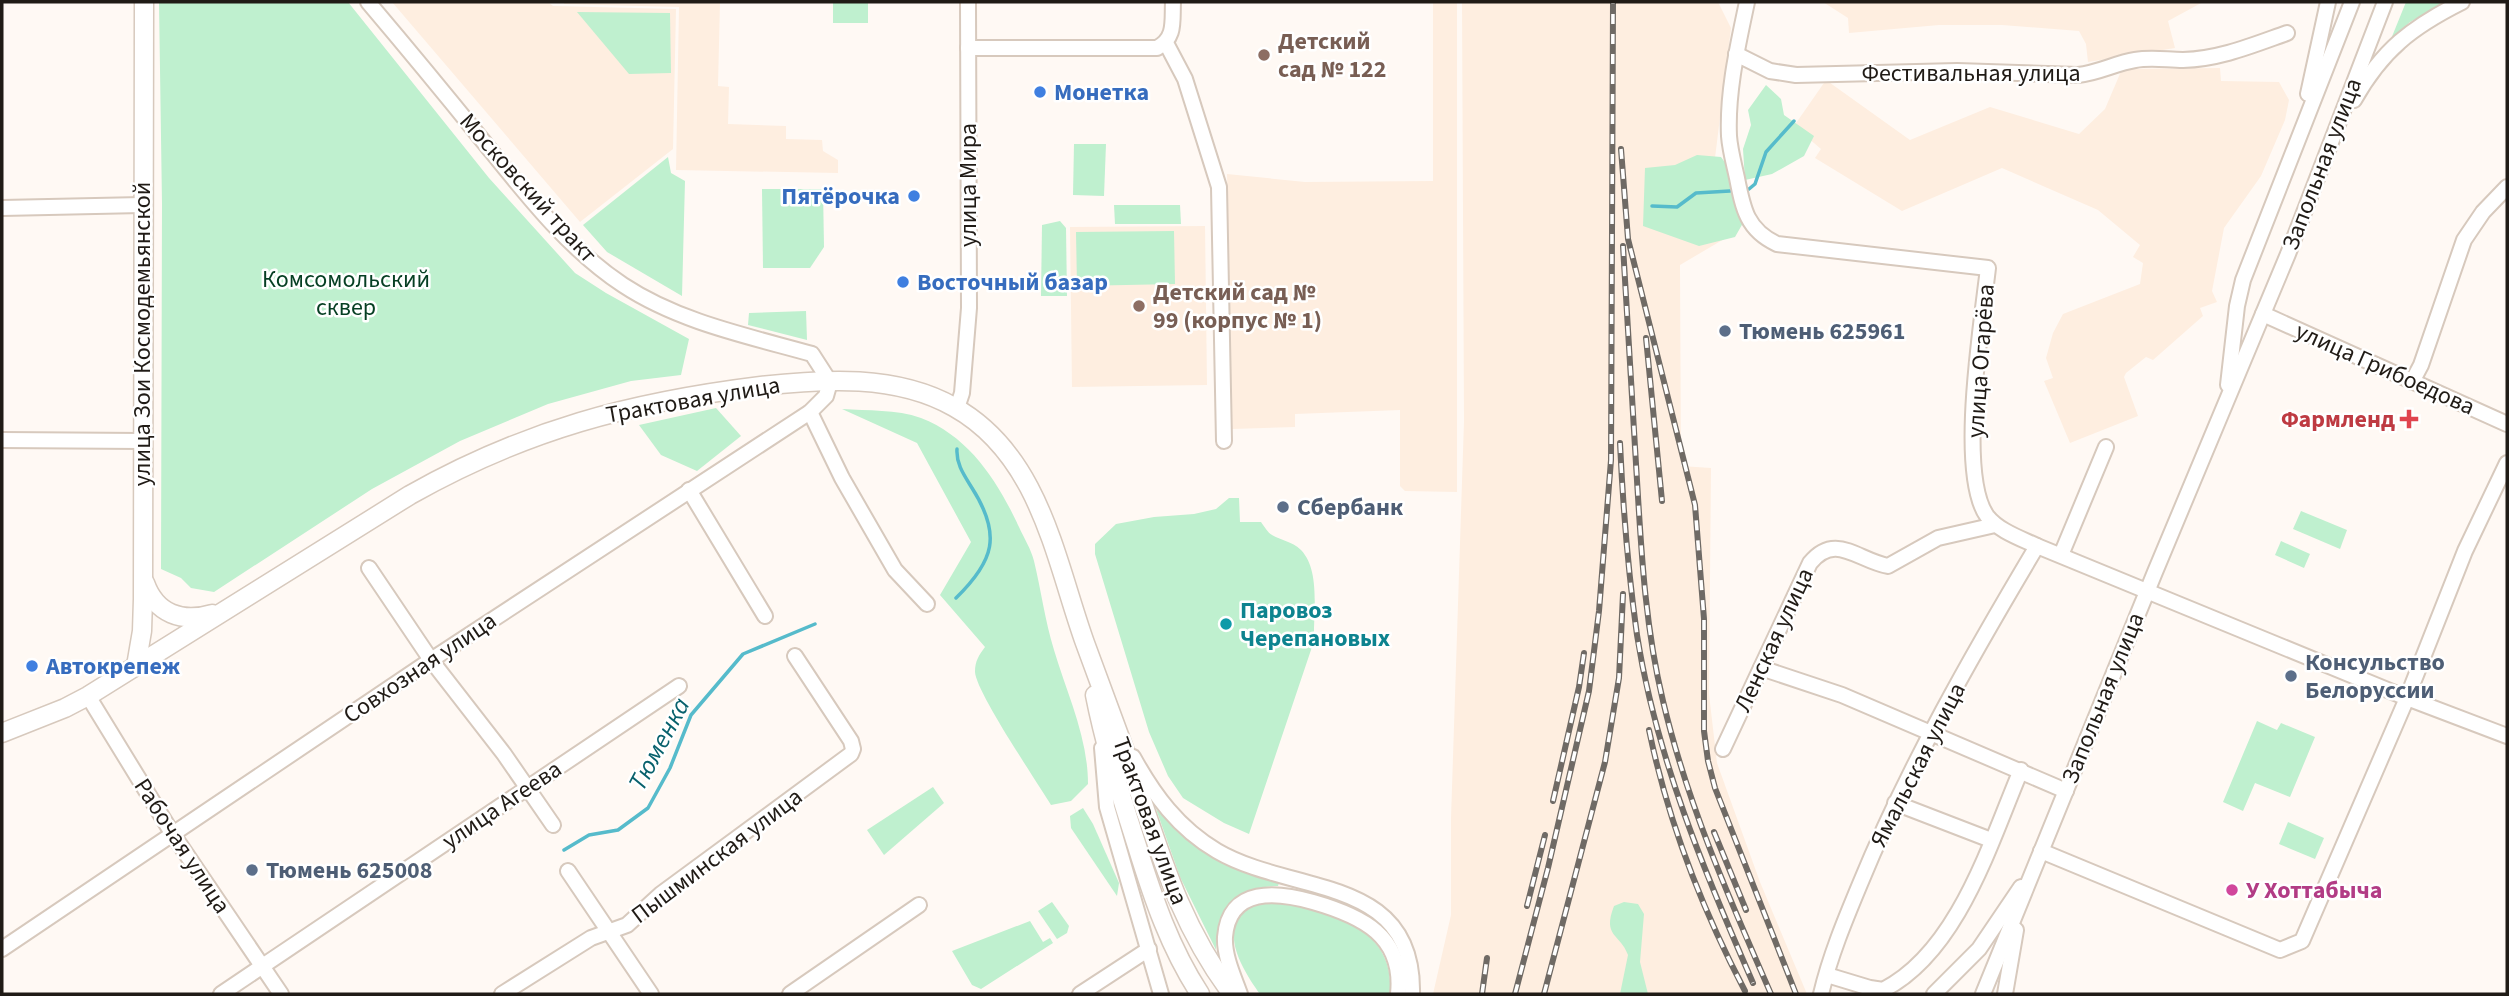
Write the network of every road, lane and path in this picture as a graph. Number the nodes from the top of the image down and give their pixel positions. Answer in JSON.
{"nodes":[{"id":1,"x":144,"y":2,"type":"edge"},
{"id":2,"x":368,"y":2,"type":"edge"},
{"id":3,"x":968,"y":2,"type":"edge"},
{"id":4,"x":1173,"y":2,"type":"edge"},
{"id":5,"x":1747,"y":2,"type":"edge"},
{"id":6,"x":2328,"y":2,"type":"edge"},
{"id":7,"x":2351,"y":2,"type":"edge"},
{"id":8,"x":2385,"y":2,"type":"edge"},
{"id":9,"x":2462,"y":2,"type":"edge"},
{"id":10,"x":2287,"y":33,"type":"dead end"},
{"id":11,"x":1166,"y":43,"type":"junction"},
{"id":12,"x":968,"y":48,"type":"junction"},
{"id":13,"x":1737,"y":54,"type":"junction"},
{"id":14,"x":2300,"y":133,"type":"junction"},
{"id":15,"x":2331,"y":142,"type":"junction"},
{"id":16,"x":2507,"y":187,"type":"edge"},
{"id":17,"x":142,"y":205,"type":"junction"},
{"id":18,"x":2,"y":208,"type":"edge"},
{"id":19,"x":2263,"y":314,"type":"junction"},
{"id":20,"x":830,"y":382,"type":"junction"},
{"id":21,"x":2412,"y":382,"type":"junction"},
{"id":22,"x":2225,"y":403,"type":"junction"},
{"id":23,"x":957,"y":408,"type":"junction"},
{"id":24,"x":810,"y":412,"type":"junction"},
{"id":25,"x":2507,"y":424,"type":"edge"},
{"id":26,"x":2,"y":440,"type":"edge"},
{"id":27,"x":1224,"y":441,"type":"dead end"},
{"id":28,"x":141,"y":442,"type":"junction"},
{"id":29,"x":2106,"y":447,"type":"dead end"},
{"id":30,"x":2507,"y":463,"type":"edge"},
{"id":31,"x":689,"y":490,"type":"junction"},
{"id":32,"x":1995,"y":525,"type":"junction"},
{"id":33,"x":2037,"y":546,"type":"junction"},
{"id":34,"x":2061,"y":555,"type":"junction"},
{"id":35,"x":369,"y":568,"type":"dead end"},
{"id":36,"x":142,"y":573,"type":"junction"},
{"id":37,"x":2147,"y":590,"type":"junction"},
{"id":38,"x":927,"y":604,"type":"dead end"},
{"id":39,"x":229,"y":608,"type":"junction"},
{"id":40,"x":765,"y":616,"type":"dead end"},
{"id":41,"x":795,"y":656,"type":"dead end"},
{"id":42,"x":431,"y":660,"type":"junction"},
{"id":43,"x":136,"y":666,"type":"junction"},
{"id":44,"x":1761,"y":668,"type":"junction"},
{"id":45,"x":679,"y":686,"type":"dead end"},
{"id":46,"x":88,"y":696,"type":"junction"},
{"id":47,"x":2406,"y":698,"type":"junction"},
{"id":48,"x":1108,"y":725,"type":"junction"},
{"id":49,"x":1932,"y":732,"type":"junction"},
{"id":50,"x":2,"y":733,"type":"edge"},
{"id":51,"x":2507,"y":736,"type":"edge"},
{"id":52,"x":1723,"y":749,"type":"dead end"},
{"id":53,"x":2021,"y":771,"type":"junction"},
{"id":54,"x":527,"y":788,"type":"junction"},
{"id":55,"x":2066,"y":791,"type":"junction"},
{"id":56,"x":1895,"y":803,"type":"junction"},
{"id":57,"x":553,"y":825,"type":"dead end"},
{"id":58,"x":172,"y":833,"type":"junction"},
{"id":59,"x":1991,"y":840,"type":"junction"},
{"id":60,"x":2040,"y":851,"type":"junction"},
{"id":61,"x":2034,"y":868,"type":"junction"},
{"id":62,"x":568,"y":871,"type":"dead end"},
{"id":63,"x":2022,"y":899,"type":"junction"},
{"id":64,"x":919,"y":905,"type":"dead end"},
{"id":65,"x":607,"y":932,"type":"junction"},
{"id":66,"x":2,"y":949,"type":"edge"},
{"id":67,"x":1149,"y":949,"type":"junction"},
{"id":68,"x":262,"y":967,"type":"junction"},
{"id":69,"x":1827,"y":975,"type":"junction"},
{"id":70,"x":221,"y":994,"type":"edge"},
{"id":71,"x":281,"y":994,"type":"edge"},
{"id":72,"x":502,"y":994,"type":"edge"},
{"id":73,"x":651,"y":994,"type":"edge"},
{"id":74,"x":790,"y":994,"type":"edge"},
{"id":75,"x":1080,"y":994,"type":"edge"},
{"id":76,"x":1161,"y":994,"type":"edge"},
{"id":77,"x":1200,"y":994,"type":"edge"},
{"id":78,"x":1232,"y":994,"type":"edge"},
{"id":79,"x":1240,"y":994,"type":"edge"},
{"id":80,"x":1398,"y":994,"type":"edge"},
{"id":81,"x":1412,"y":994,"type":"edge"},
{"id":82,"x":1821,"y":994,"type":"edge"},
{"id":83,"x":1934,"y":994,"type":"edge"},
{"id":84,"x":1983,"y":994,"type":"edge"},
{"id":85,"x":2005,"y":994,"type":"edge"}],
"edges":[{"from":1,"to":17,"type":"main road","name":"улица Зои Космодемьянской"},
{"from":2,"to":20,"type":"street","name":"Московский тракт"},
{"from":3,"to":12,"type":"street","name":"улица Мира"},
{"from":4,"to":11,"type":"street"},
{"from":5,"to":13,"type":"street"},
{"from":6,"to":14,"type":"street"},
{"from":7,"to":14,"type":"street","name":"Запольная улица"},
{"from":8,"to":15,"type":"street","name":"Запольная улица"},
{"from":9,"to":15,"type":"street"},
{"from":10,"to":13,"type":"street","name":"Фестивальная улица"},
{"from":11,"to":12,"type":"street"},
{"from":11,"to":27,"type":"street"},
{"from":12,"to":23,"type":"street","name":"улица Мира"},
{"from":13,"to":32,"type":"street","name":"улица Огарёва"},
{"from":14,"to":22,"type":"street","name":"Запольная улица"},
{"from":15,"to":19,"type":"street","name":"Запольная улица"},
{"from":16,"to":21,"type":"street"},
{"from":17,"to":18,"type":"street"},
{"from":17,"to":28,"type":"main road","name":"улица Зои Космодемьянской"},
{"from":19,"to":21,"type":"street","name":"улица Грибоедова"},
{"from":19,"to":22,"type":"street","name":"Запольная улица"},
{"from":20,"to":23,"type":"main road","name":"Трактовая улица"},
{"from":20,"to":24,"type":"street","name":"Совхозная улица"},
{"from":20,"to":39,"type":"main road","name":"Трактовая улица"},
{"from":21,"to":25,"type":"street","name":"улица Грибоедова"},
{"from":22,"to":37,"type":"street","name":"Запольная улица"},
{"from":23,"to":48,"type":"main road","name":"Трактовая улица"},
{"from":24,"to":31,"type":"street","name":"Совхозная улица"},
{"from":24,"to":38,"type":"street"},
{"from":26,"to":28,"type":"street"},
{"from":28,"to":36,"type":"main road","name":"улица Зои Космодемьянской"},
{"from":29,"to":34,"type":"street"},
{"from":30,"to":47,"type":"street"},
{"from":31,"to":40,"type":"street"},
{"from":31,"to":42,"type":"street","name":"Совхозная улица"},
{"from":32,"to":33,"type":"street"},
{"from":32,"to":44,"type":"street","name":"Ленская улица"},
{"from":33,"to":34,"type":"street"},
{"from":33,"to":49,"type":"street","name":"Ямальская улица"},
{"from":34,"to":37,"type":"street"},
{"from":35,"to":42,"type":"street"},
{"from":36,"to":39,"type":"main road"},
{"from":36,"to":43,"type":"main road","name":"улица Зои Космодемьянской"},
{"from":37,"to":47,"type":"street"},
{"from":37,"to":55,"type":"street","name":"Запольная улица"},
{"from":39,"to":43,"type":"main road","name":"Трактовая улица"},
{"from":41,"to":65,"type":"street","name":"Пышминская улица"},
{"from":42,"to":54,"type":"street"},
{"from":42,"to":58,"type":"street","name":"Совхозная улица"},
{"from":43,"to":46,"type":"main road","name":"Трактовая улица"},
{"from":44,"to":49,"type":"street"},
{"from":44,"to":52,"type":"street","name":"Ленская улица"},
{"from":45,"to":54,"type":"street","name":"улица Агеева"},
{"from":46,"to":50,"type":"main road","name":"Трактовая улица"},
{"from":46,"to":58,"type":"street","name":"Рабочая улица"},
{"from":47,"to":51,"type":"street"},
{"from":47,"to":60,"type":"street"},
{"from":48,"to":67,"type":"street"},
{"from":48,"to":77,"type":"main road","name":"Трактовая улица"},
{"from":48,"to":78,"type":"main road","name":"Трактовая улица"},
{"from":48,"to":81,"type":"street"},
{"from":49,"to":53,"type":"street"},
{"from":49,"to":56,"type":"street","name":"Ямальская улица"},
{"from":53,"to":55,"type":"street"},
{"from":53,"to":59,"type":"street"},
{"from":54,"to":57,"type":"street"},
{"from":54,"to":68,"type":"street","name":"улица Агеева"},
{"from":55,"to":60,"type":"street","name":"Запольная улица"},
{"from":56,"to":59,"type":"street"},
{"from":56,"to":69,"type":"street","name":"Ямальская улица"},
{"from":58,"to":66,"type":"street","name":"Совхозная улица"},
{"from":58,"to":68,"type":"street","name":"Рабочая улица"},
{"from":59,"to":69,"type":"street"},
{"from":60,"to":61,"type":"street","name":"Запольная улица"},
{"from":61,"to":63,"type":"street","name":"Запольная улица"},
{"from":61,"to":83,"type":"street"},
{"from":62,"to":65,"type":"street"},
{"from":63,"to":84,"type":"street","name":"Запольная улица"},
{"from":63,"to":85,"type":"street"},
{"from":64,"to":74,"type":"street"},
{"from":65,"to":72,"type":"street","name":"Пышминская улица"},
{"from":65,"to":73,"type":"street"},
{"from":67,"to":75,"type":"street"},
{"from":67,"to":76,"type":"street"},
{"from":68,"to":70,"type":"street","name":"улица Агеева"},
{"from":68,"to":71,"type":"street","name":"Рабочая улица"},
{"from":69,"to":82,"type":"street","name":"Ямальская улица"},
{"from":79,"to":80,"type":"street"}]}
